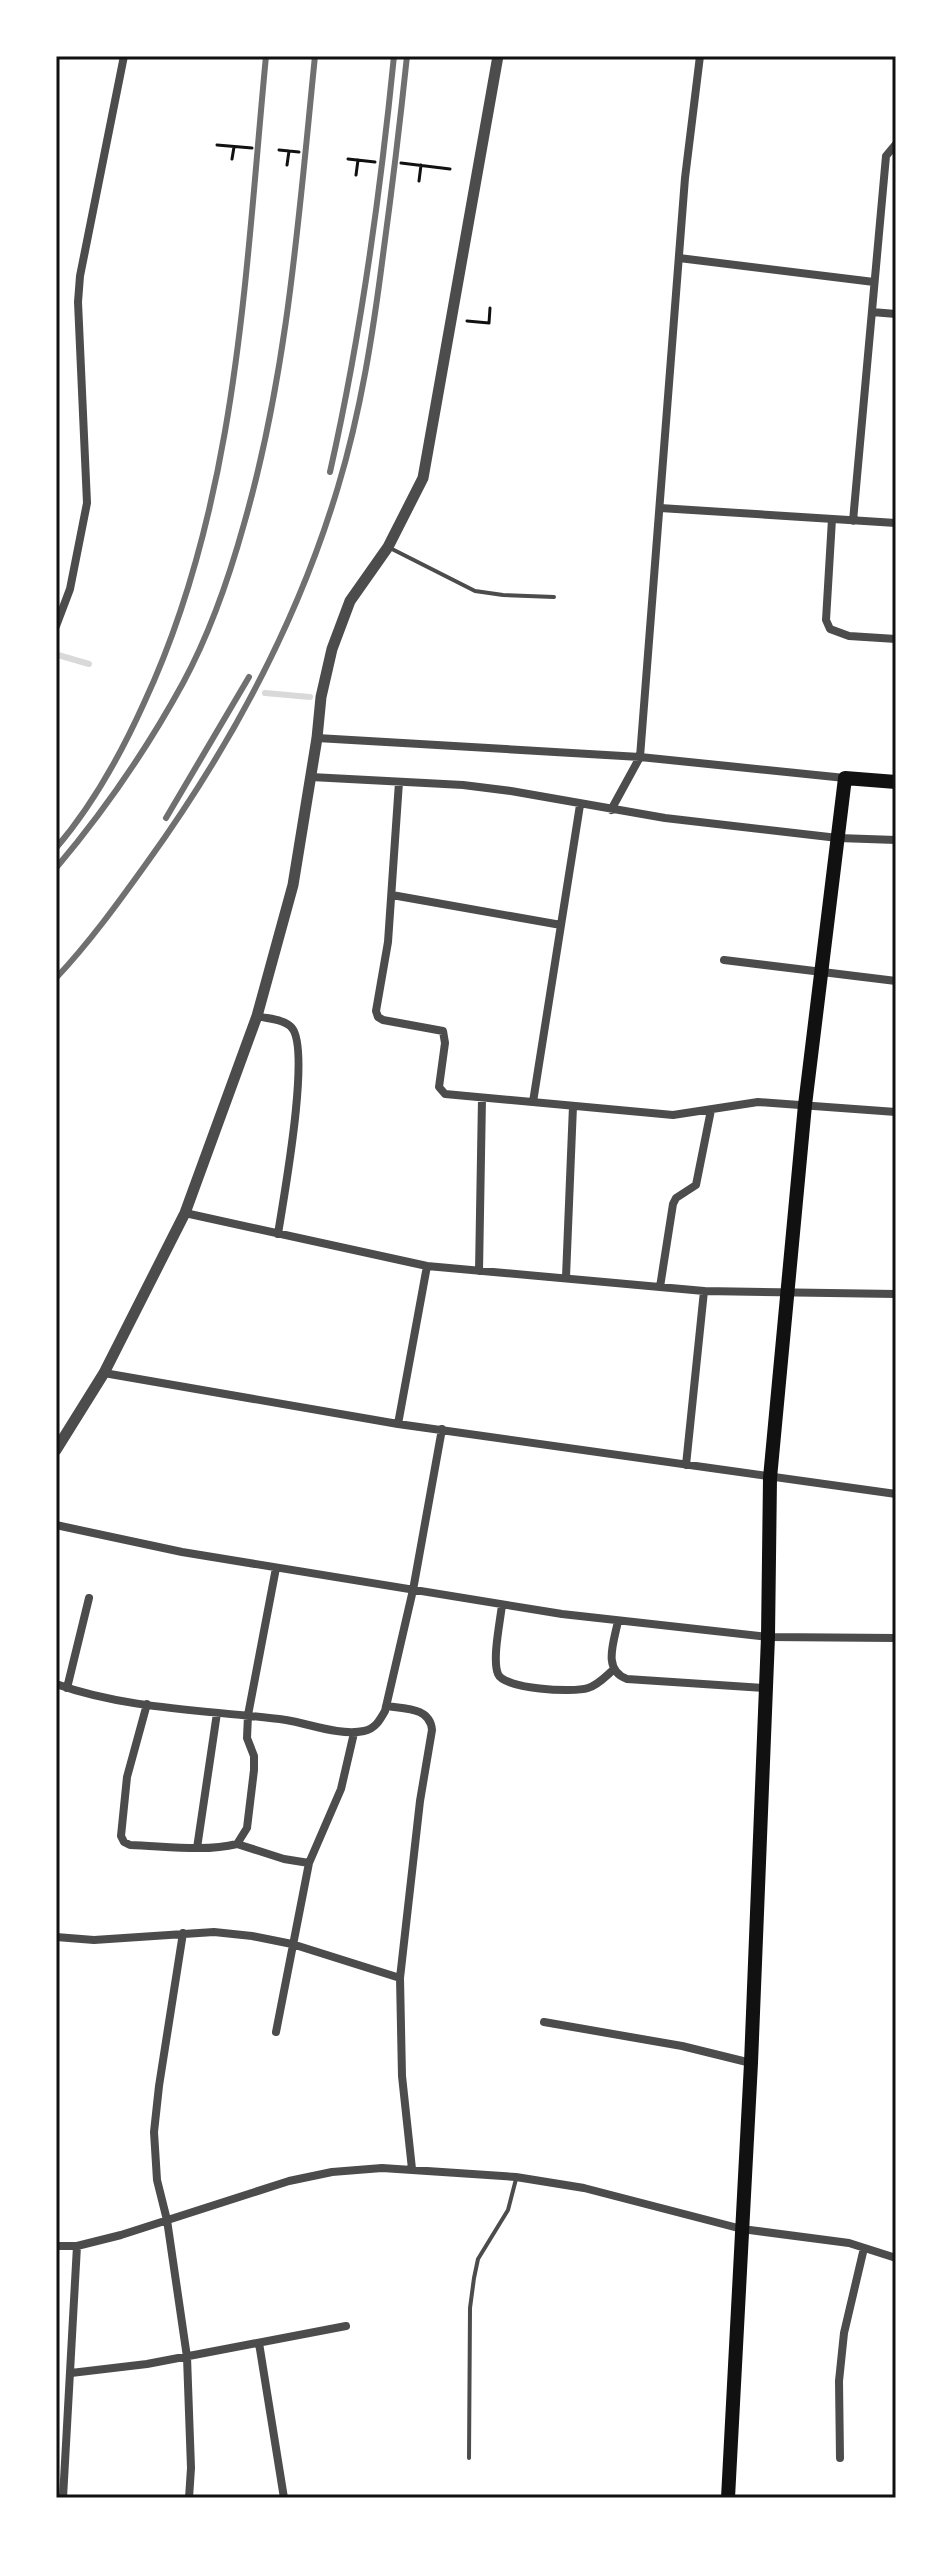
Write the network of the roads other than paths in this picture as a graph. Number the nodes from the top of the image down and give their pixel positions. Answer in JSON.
{"nodes":[{"id":1,"x":124,"y":56,"type":"edge"},
{"id":2,"x":498,"y":56,"type":"edge"},
{"id":3,"x":700,"y":56,"type":"edge"},
{"id":4,"x":896,"y":144,"type":"edge"},
{"id":5,"x":679,"y":258,"type":"junction"},
{"id":6,"x":874,"y":282,"type":"junction"},
{"id":7,"x":872,"y":312,"type":"junction"},
{"id":8,"x":896,"y":314,"type":"edge"},
{"id":9,"x":660,"y":508,"type":"junction"},
{"id":10,"x":832,"y":519,"type":"junction"},
{"id":11,"x":853,"y":521,"type":"junction"},
{"id":12,"x":896,"y":523,"type":"edge"},
{"id":13,"x":388,"y":547,"type":"junction"},
{"id":14,"x":554,"y":597,"type":"dead end"},
{"id":15,"x":56,"y":626,"type":"edge"},
{"id":16,"x":896,"y":639,"type":"edge"},
{"id":17,"x":317,"y":738,"type":"junction"},
{"id":18,"x":640,"y":757,"type":"junction"},
{"id":19,"x":311,"y":777,"type":"junction"},
{"id":20,"x":845,"y":778,"type":"junction"},
{"id":21,"x":399,"y":782,"type":"junction"},
{"id":22,"x":896,"y":782,"type":"edge"},
{"id":23,"x":580,"y":805,"type":"junction"},
{"id":24,"x":611,"y":810,"type":"junction"},
{"id":25,"x":838,"y":838,"type":"junction"},
{"id":26,"x":896,"y":840,"type":"edge"},
{"id":27,"x":392,"y":895,"type":"junction"},
{"id":28,"x":561,"y":925,"type":"junction"},
{"id":29,"x":724,"y":960,"type":"dead end"},
{"id":30,"x":821,"y":973,"type":"junction"},
{"id":31,"x":896,"y":981,"type":"edge"},
{"id":32,"x":257,"y":1016,"type":"junction"},
{"id":33,"x":482,"y":1098,"type":"junction"},
{"id":34,"x":533,"y":1102,"type":"junction"},
{"id":35,"x":805,"y":1105,"type":"junction"},
{"id":36,"x":573,"y":1106,"type":"junction"},
{"id":37,"x":711,"y":1110,"type":"junction"},
{"id":38,"x":896,"y":1112,"type":"edge"},
{"id":39,"x":185,"y":1213,"type":"junction"},
{"id":40,"x":278,"y":1234,"type":"junction"},
{"id":41,"x":427,"y":1266,"type":"junction"},
{"id":42,"x":479,"y":1271,"type":"junction"},
{"id":43,"x":566,"y":1277,"type":"junction"},
{"id":44,"x":660,"y":1287,"type":"junction"},
{"id":45,"x":704,"y":1291,"type":"junction"},
{"id":46,"x":788,"y":1294,"type":"junction"},
{"id":47,"x":896,"y":1294,"type":"edge"},
{"id":48,"x":104,"y":1373,"type":"junction"},
{"id":49,"x":398,"y":1424,"type":"junction"},
{"id":50,"x":442,"y":1429,"type":"junction"},
{"id":51,"x":56,"y":1450,"type":"edge"},
{"id":52,"x":686,"y":1465,"type":"junction"},
{"id":53,"x":770,"y":1478,"type":"junction"},
{"id":54,"x":896,"y":1494,"type":"edge"},
{"id":55,"x":56,"y":1525,"type":"edge"},
{"id":56,"x":276,"y":1568,"type":"junction"},
{"id":57,"x":413,"y":1590,"type":"junction"},
{"id":58,"x":89,"y":1598,"type":"dead end"},
{"id":59,"x":502,"y":1605,"type":"junction"},
{"id":60,"x":618,"y":1621,"type":"junction"},
{"id":61,"x":768,"y":1637,"type":"junction"},
{"id":62,"x":896,"y":1638,"type":"edge"},
{"id":63,"x":613,"y":1670,"type":"junction"},
{"id":64,"x":56,"y":1684,"type":"edge"},
{"id":65,"x":67,"y":1688,"type":"junction"},
{"id":66,"x":765,"y":1688,"type":"junction"},
{"id":67,"x":147,"y":1704,"type":"junction"},
{"id":68,"x":386,"y":1706,"type":"junction"},
{"id":69,"x":217,"y":1713,"type":"junction"},
{"id":70,"x":248,"y":1715,"type":"junction"},
{"id":71,"x":354,"y":1733,"type":"junction"},
{"id":72,"x":237,"y":1844,"type":"junction"},
{"id":73,"x":197,"y":1848,"type":"junction"},
{"id":74,"x":309,"y":1863,"type":"junction"},
{"id":75,"x":183,"y":1933,"type":"junction"},
{"id":76,"x":56,"y":1937,"type":"edge"},
{"id":77,"x":292,"y":1944,"type":"junction"},
{"id":78,"x":400,"y":1978,"type":"junction"},
{"id":79,"x":544,"y":2022,"type":"dead end"},
{"id":80,"x":276,"y":2032,"type":"dead end"},
{"id":81,"x":751,"y":2063,"type":"junction"},
{"id":82,"x":412,"y":2169,"type":"junction"},
{"id":83,"x":516,"y":2177,"type":"junction"},
{"id":84,"x":167,"y":2220,"type":"junction"},
{"id":85,"x":742,"y":2229,"type":"junction"},
{"id":86,"x":56,"y":2246,"type":"edge"},
{"id":87,"x":77,"y":2246,"type":"junction"},
{"id":88,"x":864,"y":2248,"type":"junction"},
{"id":89,"x":896,"y":2258,"type":"edge"},
{"id":90,"x":346,"y":2326,"type":"dead end"},
{"id":91,"x":259,"y":2343,"type":"junction"},
{"id":92,"x":187,"y":2357,"type":"junction"},
{"id":93,"x":71,"y":2373,"type":"junction"},
{"id":94,"x":469,"y":2458,"type":"dead end"},
{"id":95,"x":840,"y":2458,"type":"dead end"},
{"id":96,"x":60,"y":2468,"type":"edge"},
{"id":97,"x":63,"y":2498,"type":"edge"},
{"id":98,"x":189,"y":2498,"type":"edge"},
{"id":99,"x":284,"y":2498,"type":"edge"},
{"id":100,"x":728,"y":2498,"type":"edge"}],
"edges":[{"from":1,"to":15,"type":"street"},
{"from":2,"to":13,"type":"street"},
{"from":3,"to":5,"type":"street"},
{"from":4,"to":6,"type":"street"},
{"from":5,"to":6,"type":"street"},
{"from":5,"to":9,"type":"street"},
{"from":6,"to":7,"type":"street"},
{"from":7,"to":8,"type":"street"},
{"from":7,"to":11,"type":"street"},
{"from":9,"to":10,"type":"street"},
{"from":9,"to":18,"type":"street"},
{"from":10,"to":11,"type":"street"},
{"from":10,"to":16,"type":"street"},
{"from":11,"to":12,"type":"street"},
{"from":13,"to":14,"type":"lane"},
{"from":13,"to":17,"type":"street"},
{"from":17,"to":18,"type":"street"},
{"from":17,"to":19,"type":"street"},
{"from":18,"to":20,"type":"street"},
{"from":18,"to":24,"type":"street"},
{"from":19,"to":21,"type":"street"},
{"from":19,"to":32,"type":"street"},
{"from":20,"to":22,"type":"highway"},
{"from":20,"to":25,"type":"highway"},
{"from":21,"to":23,"type":"street"},
{"from":21,"to":27,"type":"street"},
{"from":23,"to":24,"type":"street"},
{"from":23,"to":28,"type":"street"},
{"from":24,"to":25,"type":"street"},
{"from":25,"to":26,"type":"street"},
{"from":25,"to":30,"type":"highway"},
{"from":27,"to":28,"type":"street"},
{"from":27,"to":33,"type":"street"},
{"from":28,"to":34,"type":"street"},
{"from":29,"to":30,"type":"street"},
{"from":30,"to":31,"type":"street"},
{"from":30,"to":35,"type":"highway"},
{"from":32,"to":39,"type":"street"},
{"from":32,"to":40,"type":"street"},
{"from":33,"to":34,"type":"street"},
{"from":33,"to":42,"type":"street"},
{"from":34,"to":36,"type":"street"},
{"from":35,"to":37,"type":"street"},
{"from":35,"to":38,"type":"street"},
{"from":35,"to":46,"type":"highway"},
{"from":36,"to":37,"type":"street"},
{"from":36,"to":43,"type":"street"},
{"from":37,"to":44,"type":"street"},
{"from":39,"to":40,"type":"street"},
{"from":39,"to":48,"type":"street"},
{"from":40,"to":41,"type":"street"},
{"from":41,"to":42,"type":"street"},
{"from":41,"to":49,"type":"street"},
{"from":42,"to":43,"type":"street"},
{"from":43,"to":44,"type":"street"},
{"from":44,"to":45,"type":"street"},
{"from":45,"to":46,"type":"street"},
{"from":45,"to":52,"type":"street"},
{"from":46,"to":47,"type":"street"},
{"from":46,"to":53,"type":"highway"},
{"from":48,"to":49,"type":"street"},
{"from":48,"to":51,"type":"street"},
{"from":49,"to":50,"type":"street"},
{"from":50,"to":52,"type":"street"},
{"from":50,"to":57,"type":"street"},
{"from":52,"to":53,"type":"street"},
{"from":53,"to":54,"type":"street"},
{"from":53,"to":61,"type":"highway"},
{"from":55,"to":56,"type":"street"},
{"from":56,"to":57,"type":"street"},
{"from":56,"to":70,"type":"street"},
{"from":57,"to":59,"type":"street"},
{"from":57,"to":68,"type":"street"},
{"from":58,"to":65,"type":"street"},
{"from":59,"to":60,"type":"street"},
{"from":59,"to":63,"type":"street"},
{"from":60,"to":61,"type":"street"},
{"from":60,"to":63,"type":"street"},
{"from":61,"to":62,"type":"street"},
{"from":61,"to":66,"type":"highway"},
{"from":63,"to":66,"type":"street"},
{"from":64,"to":65,"type":"street"},
{"from":65,"to":67,"type":"street"},
{"from":66,"to":81,"type":"highway"},
{"from":67,"to":69,"type":"street"},
{"from":67,"to":73,"type":"street"},
{"from":68,"to":71,"type":"street"},
{"from":68,"to":78,"type":"street"},
{"from":69,"to":70,"type":"street"},
{"from":69,"to":73,"type":"street"},
{"from":70,"to":71,"type":"street"},
{"from":70,"to":72,"type":"street"},
{"from":71,"to":74,"type":"street"},
{"from":72,"to":73,"type":"street"},
{"from":72,"to":74,"type":"street"},
{"from":74,"to":77,"type":"street"},
{"from":75,"to":76,"type":"street"},
{"from":75,"to":77,"type":"street"},
{"from":75,"to":84,"type":"street"},
{"from":77,"to":78,"type":"street"},
{"from":77,"to":80,"type":"street"},
{"from":78,"to":82,"type":"street"},
{"from":79,"to":81,"type":"street"},
{"from":81,"to":85,"type":"highway"},
{"from":82,"to":83,"type":"street"},
{"from":82,"to":84,"type":"street"},
{"from":83,"to":85,"type":"street"},
{"from":83,"to":94,"type":"lane"},
{"from":84,"to":87,"type":"street"},
{"from":84,"to":92,"type":"street"},
{"from":85,"to":88,"type":"street"},
{"from":85,"to":100,"type":"highway"},
{"from":86,"to":87,"type":"street"},
{"from":87,"to":93,"type":"street"},
{"from":88,"to":89,"type":"street"},
{"from":88,"to":95,"type":"street"},
{"from":90,"to":91,"type":"street"},
{"from":91,"to":92,"type":"street"},
{"from":91,"to":99,"type":"street"},
{"from":92,"to":93,"type":"street"},
{"from":92,"to":98,"type":"street"},
{"from":93,"to":96,"type":"street"},
{"from":96,"to":97,"type":"street"}]}
